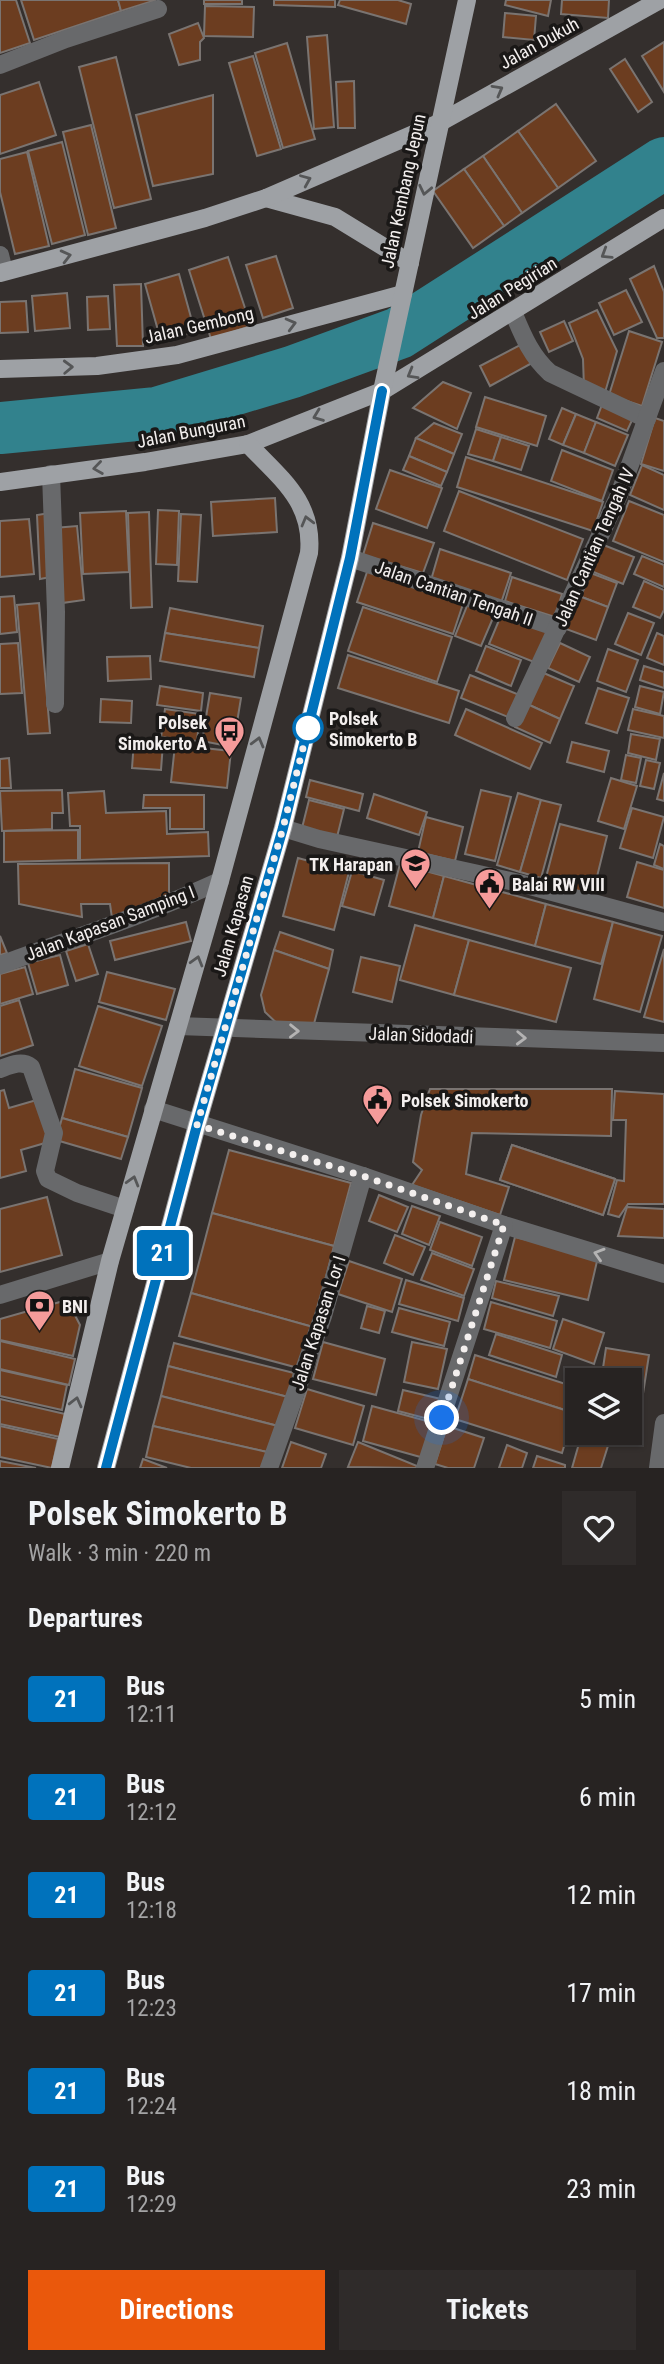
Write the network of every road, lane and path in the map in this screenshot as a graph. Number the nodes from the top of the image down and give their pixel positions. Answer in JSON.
{"nodes":[{"id":1,"x":467,"y":0,"type":"edge"},
{"id":2,"x":660,"y":0,"type":"edge"},
{"id":3,"x":158,"y":9,"type":"dead end"},
{"id":4,"x":0,"y":65,"type":"edge"},
{"id":5,"x":439,"y":123,"type":"junction"},
{"id":6,"x":265,"y":198,"type":"junction"},
{"id":7,"x":664,"y":218,"type":"edge"},
{"id":8,"x":410,"y":263,"type":"junction"},
{"id":9,"x":1,"y":266,"type":"edge"},
{"id":10,"x":403,"y":294,"type":"junction"},
{"id":11,"x":513,"y":312,"type":"junction"},
{"id":12,"x":0,"y":369,"type":"edge"},
{"id":13,"x":664,"y":371,"type":"edge"},
{"id":14,"x":382,"y":391,"type":"junction"},
{"id":15,"x":648,"y":419,"type":"junction"},
{"id":16,"x":248,"y":444,"type":"junction"},
{"id":17,"x":51,"y":474,"type":"junction"},
{"id":18,"x":0,"y":482,"type":"edge"},
{"id":19,"x":350,"y":558,"type":"junction"},
{"id":20,"x":558,"y":628,"type":"junction"},
{"id":21,"x":55,"y":704,"type":"dead end"},
{"id":22,"x":515,"y":718,"type":"dead end"},
{"id":23,"x":283,"y":828,"type":"junction"},
{"id":24,"x":220,"y":881,"type":"junction"},
{"id":25,"x":664,"y":922,"type":"edge"},
{"id":26,"x":0,"y":965,"type":"edge"},
{"id":27,"x":178,"y":1026,"type":"junction"},
{"id":28,"x":226,"y":1030,"type":"junction"},
{"id":29,"x":664,"y":1043,"type":"edge"},
{"id":30,"x":0,"y":1069,"type":"edge"},
{"id":31,"x":153,"y":1110,"type":"junction"},
{"id":32,"x":197,"y":1125,"type":"junction"},
{"id":33,"x":363,"y":1176,"type":"junction"},
{"id":34,"x":125,"y":1209,"type":"junction"},
{"id":35,"x":504,"y":1225,"type":"junction"},
{"id":36,"x":110,"y":1261,"type":"junction"},
{"id":37,"x":664,"y":1274,"type":"edge"},
{"id":38,"x":0,"y":1295,"type":"edge"},
{"id":39,"x":664,"y":1423,"type":"edge"},
{"id":40,"x":60,"y":1468,"type":"edge"},
{"id":41,"x":106,"y":1468,"type":"edge"},
{"id":42,"x":269,"y":1468,"type":"edge"},
{"id":43,"x":425,"y":1468,"type":"edge"},
{"id":44,"x":658,"y":1468,"type":"edge"}],
"edges":[{"from":1,"to":5,"type":"main road","name":"Jalan Kembang Jepun"},
{"from":5,"to":2,"type":"main road","name":"Jalan Dukuh","one_way":true},
{"from":3,"to":4,"type":"street"},
{"from":6,"to":5,"type":"main road","one_way":true},
{"from":5,"to":8,"type":"main road","name":"Jalan Kembang Jepun","one_way":true},
{"from":6,"to":8,"type":"main road"},
{"from":9,"to":6,"type":"main road","one_way":true},
{"from":7,"to":11,"type":"main road","name":"Jalan Pegirian","one_way":true},
{"from":8,"to":10,"type":"main road","name":"Jalan Kembang Jepun"},
{"from":12,"to":10,"type":"main road","name":"Jalan Gembong","one_way":true},
{"from":10,"to":14,"type":"main road","name":"Jalan Kembang Jepun"},
{"from":11,"to":14,"type":"main road","name":"Jalan Pegirian","one_way":true},
{"from":11,"to":15,"type":"street"},
{"from":13,"to":15,"type":"street","name":"Jalan Cantian Tengah IV"},
{"from":14,"to":16,"type":"main road","name":"Jalan Bunguran","one_way":true},
{"from":14,"to":19,"type":"main road","name":"Jalan Kapasan"},
{"from":15,"to":20,"type":"street","name":"Jalan Cantian Tengah IV"},
{"from":16,"to":17,"type":"main road","name":"Jalan Bunguran","one_way":true},
{"from":24,"to":16,"type":"main road","name":"Jalan Kapasan","one_way":true},
{"from":17,"to":18,"type":"main road","name":"Jalan Bunguran"},
{"from":17,"to":21,"type":"street"},
{"from":19,"to":20,"type":"street","name":"Jalan Cantian Tengah II"},
{"from":19,"to":23,"type":"main road","name":"Jalan Kapasan"},
{"from":20,"to":22,"type":"street","name":"Jalan Cantian Tengah IV"},
{"from":23,"to":25,"type":"street"},
{"from":23,"to":28,"type":"main road","name":"Jalan Kapasan"},
{"from":24,"to":26,"type":"street","name":"Jalan Kapasan Samping I"},
{"from":27,"to":24,"type":"main road","name":"Jalan Kapasan","one_way":true},
{"from":27,"to":28,"type":"street","name":"Jalan Sidodadi"},
{"from":27,"to":31,"type":"main road","name":"Jalan Kapasan"},
{"from":28,"to":29,"type":"street","name":"Jalan Sidodadi","one_way":true},
{"from":28,"to":32,"type":"main road","name":"Jalan Kapasan"},
{"from":30,"to":34,"type":"street"},
{"from":31,"to":32,"type":"street"},
{"from":34,"to":31,"type":"main road","name":"Jalan Kapasan","one_way":true},
{"from":32,"to":33,"type":"street"},
{"from":32,"to":41,"type":"main road","name":"Jalan Kapasan"},
{"from":33,"to":35,"type":"street"},
{"from":33,"to":42,"type":"street","name":"Jalan Kapasan Lor I"},
{"from":34,"to":36,"type":"main road","name":"Jalan Kapasan"},
{"from":37,"to":35,"type":"street","one_way":true},
{"from":35,"to":43,"type":"street"},
{"from":36,"to":38,"type":"street"},
{"from":40,"to":36,"type":"main road","name":"Jalan Kapasan","one_way":true},
{"from":39,"to":44,"type":"street"}]}
